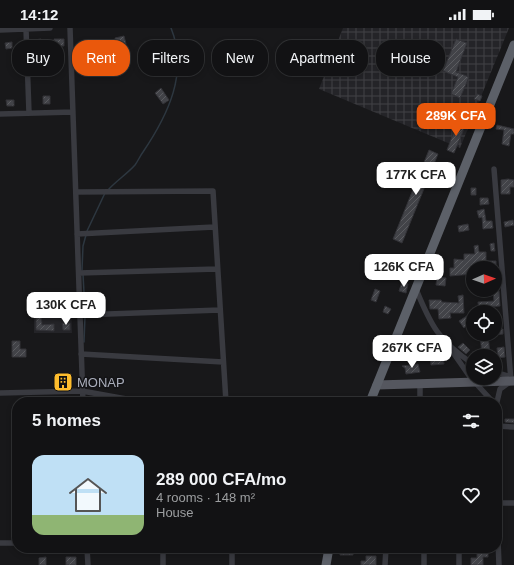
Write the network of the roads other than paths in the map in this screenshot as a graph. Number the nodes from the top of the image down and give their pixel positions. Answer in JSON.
{"nodes":[{"id":1,"x":50,"y":28,"type":"edge"},
{"id":2,"x":70,"y":28,"type":"edge"},
{"id":3,"x":26,"y":29,"type":"edge"},
{"id":4,"x":0,"y":30,"type":"edge"},
{"id":5,"x":514,"y":45,"type":"edge"},
{"id":6,"x":73,"y":112,"type":"junction"},
{"id":7,"x":29,"y":113,"type":"junction"},
{"id":8,"x":0,"y":114,"type":"edge"},
{"id":9,"x":494,"y":169,"type":"dead end"},
{"id":10,"x":76,"y":192,"type":"junction"},
{"id":11,"x":214,"y":227,"type":"junction"},
{"id":12,"x":77,"y":234,"type":"junction"},
{"id":13,"x":217,"y":269,"type":"junction"},
{"id":14,"x":78,"y":273,"type":"junction"},
{"id":15,"x":416,"y":288,"type":"junction"},
{"id":16,"x":220,"y":310,"type":"junction"},
{"id":17,"x":80,"y":314,"type":"junction"},
{"id":18,"x":451,"y":349,"type":"junction"},
{"id":19,"x":81,"y":354,"type":"junction"},
{"id":20,"x":466,"y":359,"type":"edge"},
{"id":21,"x":223,"y":362,"type":"junction"},
{"id":22,"x":466,"y":371,"type":"edge"},
{"id":23,"x":502,"y":375,"type":"edge"},
{"id":24,"x":512,"y":380,"type":"edge"},
{"id":25,"x":502,"y":381,"type":"edge"},
{"id":26,"x":466,"y":383,"type":"edge"},
{"id":27,"x":420,"y":384,"type":"junction"},
{"id":28,"x":377,"y":385,"type":"junction"},
{"id":29,"x":479,"y":385,"type":"edge"},
{"id":30,"x":82,"y":392,"type":"junction"},
{"id":31,"x":0,"y":393,"type":"edge"},
{"id":32,"x":82,"y":397,"type":"edge"},
{"id":33,"x":112,"y":397,"type":"edge"},
{"id":34,"x":226,"y":397,"type":"edge"},
{"id":35,"x":372,"y":397,"type":"edge"},
{"id":36,"x":420,"y":397,"type":"edge"},
{"id":37,"x":489,"y":397,"type":"edge"},
{"id":38,"x":498,"y":397,"type":"edge"},
{"id":39,"x":502,"y":426,"type":"edge"},
{"id":40,"x":514,"y":427,"type":"edge"},
{"id":41,"x":502,"y":503,"type":"edge"},
{"id":42,"x":514,"y":503,"type":"edge"},
{"id":43,"x":0,"y":543,"type":"edge"},
{"id":44,"x":12,"y":543,"type":"edge"},
{"id":45,"x":87,"y":553,"type":"edge"},
{"id":46,"x":163,"y":553,"type":"edge"},
{"id":47,"x":232,"y":553,"type":"edge"},
{"id":48,"x":328,"y":553,"type":"edge"},
{"id":49,"x":386,"y":553,"type":"edge"},
{"id":50,"x":424,"y":553,"type":"edge"},
{"id":51,"x":459,"y":553,"type":"edge"},
{"id":52,"x":499,"y":553,"type":"edge"},
{"id":53,"x":88,"y":565,"type":"edge"},
{"id":54,"x":164,"y":565,"type":"edge"},
{"id":55,"x":232,"y":565,"type":"edge"},
{"id":56,"x":326,"y":565,"type":"edge"},
{"id":57,"x":385,"y":565,"type":"edge"},
{"id":58,"x":424,"y":565,"type":"edge"},
{"id":59,"x":459,"y":565,"type":"edge"},
{"id":60,"x":499,"y":565,"type":"edge"}],
"edges":[{"from":1,"to":3,"type":"street"},
{"from":2,"to":6,"type":"street"},
{"from":3,"to":4,"type":"street"},
{"from":3,"to":7,"type":"street"},
{"from":5,"to":15,"type":"highway"},
{"from":6,"to":7,"type":"street"},
{"from":6,"to":10,"type":"street"},
{"from":7,"to":8,"type":"street"},
{"from":9,"to":24,"type":"street"},
{"from":10,"to":11,"type":"street"},
{"from":10,"to":12,"type":"street"},
{"from":11,"to":12,"type":"street"},
{"from":11,"to":13,"type":"street"},
{"from":12,"to":14,"type":"street"},
{"from":13,"to":14,"type":"street"},
{"from":13,"to":16,"type":"street"},
{"from":14,"to":17,"type":"street"},
{"from":15,"to":18,"type":"street"},
{"from":15,"to":28,"type":"highway"},
{"from":16,"to":17,"type":"street"},
{"from":16,"to":21,"type":"street"},
{"from":17,"to":19,"type":"street"},
{"from":18,"to":20,"type":"street"},
{"from":18,"to":22,"type":"street"},
{"from":19,"to":21,"type":"street"},
{"from":19,"to":30,"type":"street"},
{"from":21,"to":34,"type":"street"},
{"from":23,"to":24,"type":"street"},
{"from":24,"to":25,"type":"main road"},
{"from":24,"to":38,"type":"street"},
{"from":26,"to":27,"type":"main road"},
{"from":27,"to":28,"type":"main road"},
{"from":27,"to":36,"type":"street"},
{"from":28,"to":35,"type":"highway"},
{"from":29,"to":37,"type":"street"},
{"from":30,"to":31,"type":"street"},
{"from":30,"to":32,"type":"street"},
{"from":30,"to":33,"type":"street"},
{"from":39,"to":40,"type":"street"},
{"from":41,"to":42,"type":"street"},
{"from":43,"to":44,"type":"street"},
{"from":45,"to":53,"type":"street"},
{"from":46,"to":54,"type":"street"},
{"from":47,"to":55,"type":"street"},
{"from":48,"to":56,"type":"highway"},
{"from":49,"to":57,"type":"street"},
{"from":50,"to":58,"type":"street"},
{"from":51,"to":59,"type":"street"},
{"from":52,"to":60,"type":"street"}]}
